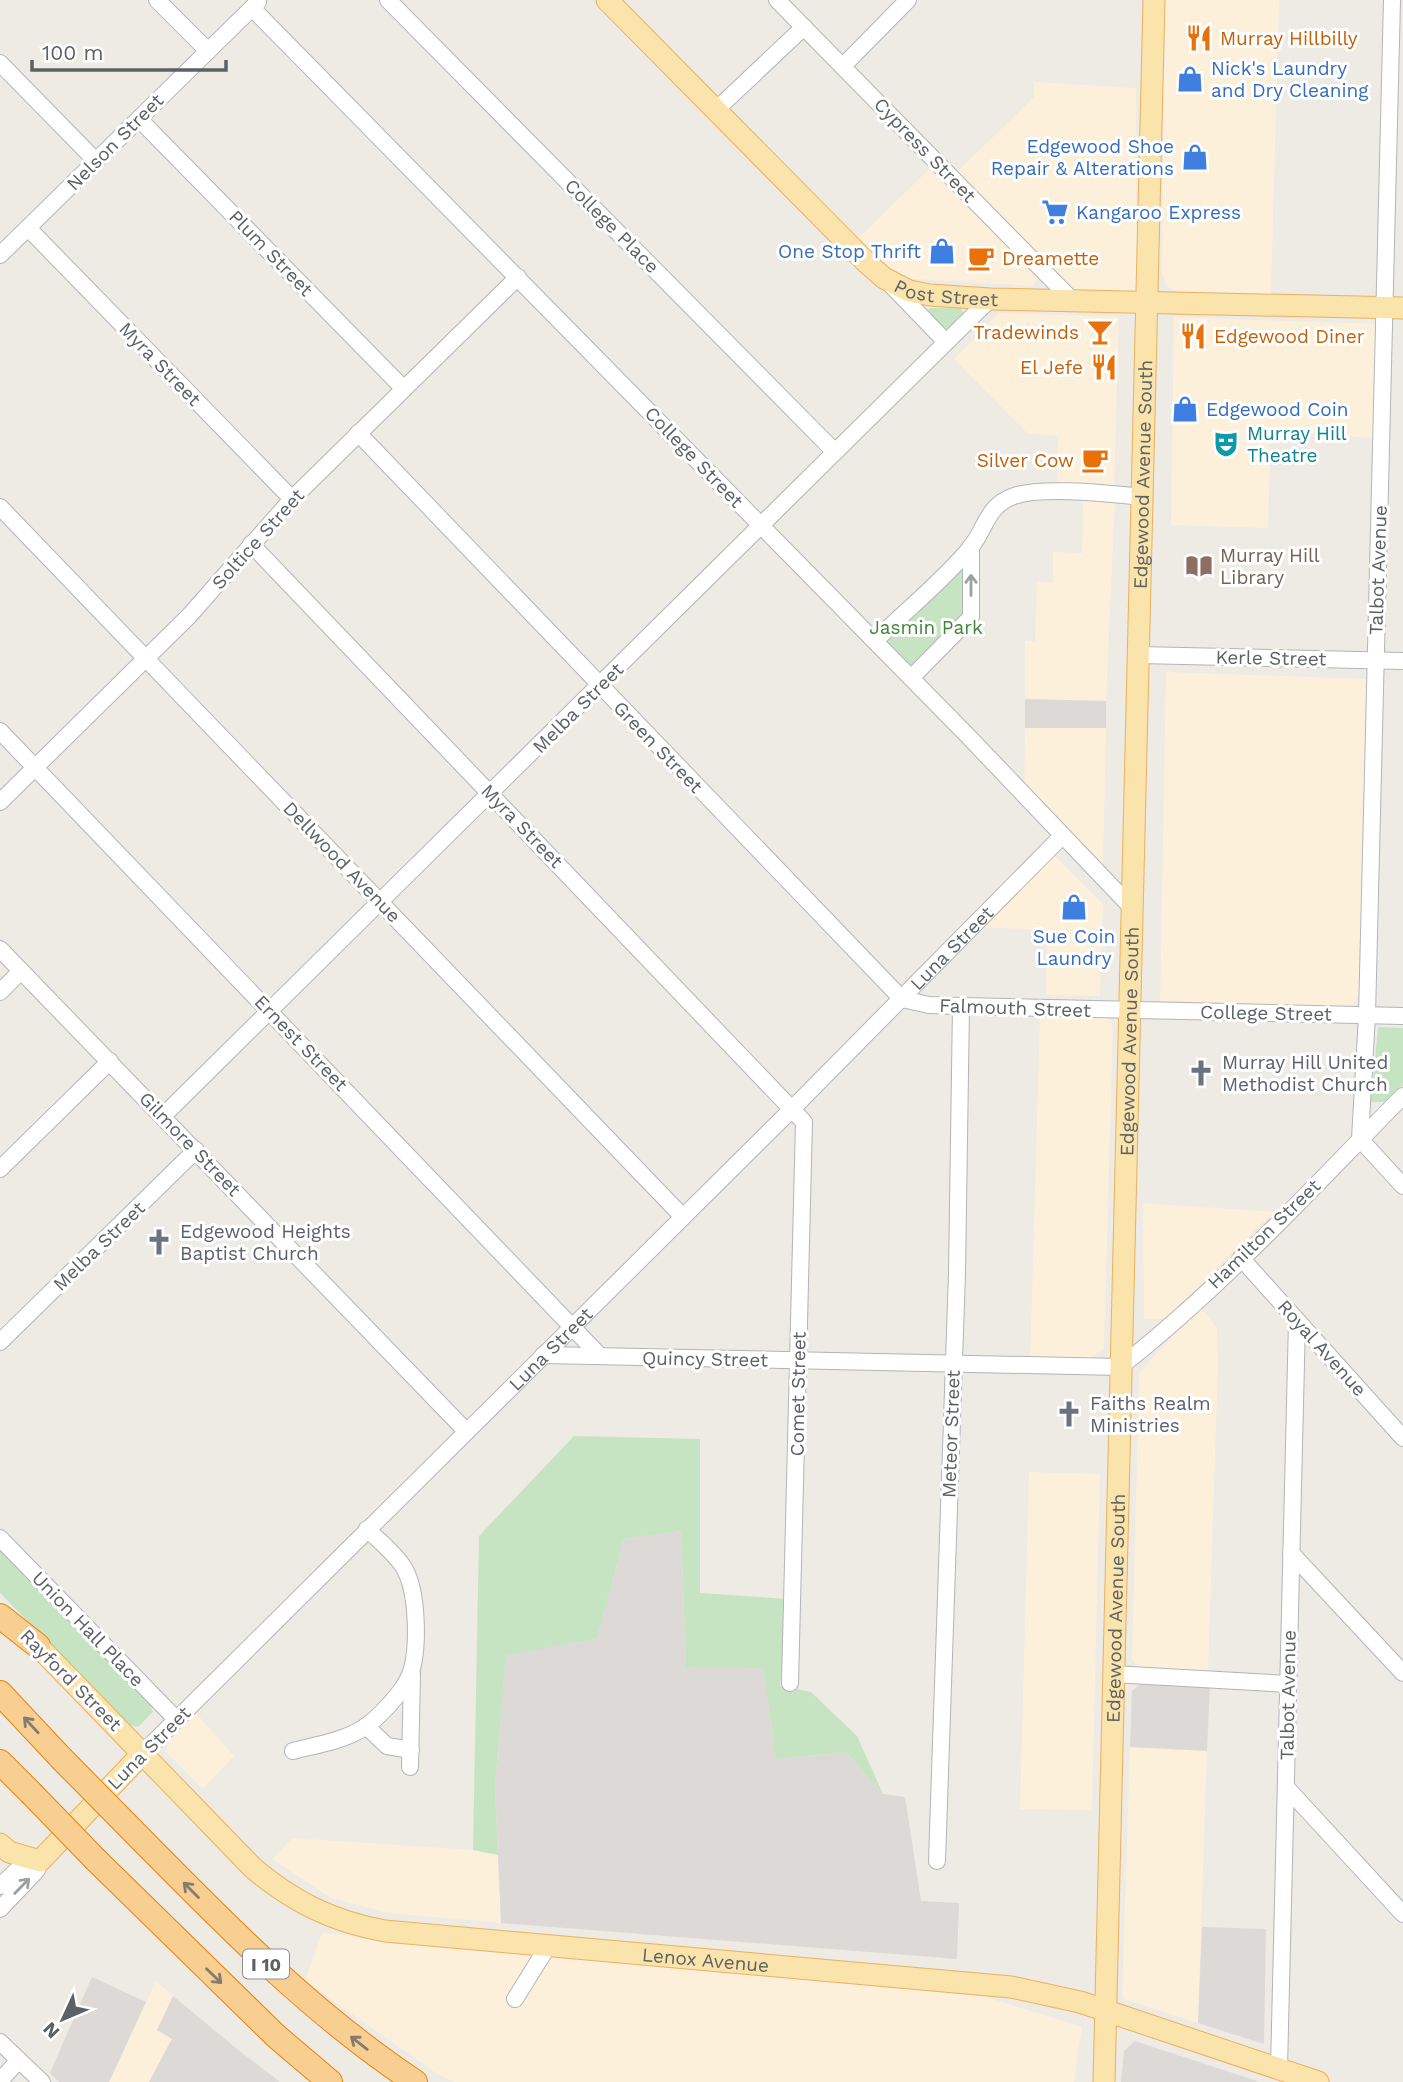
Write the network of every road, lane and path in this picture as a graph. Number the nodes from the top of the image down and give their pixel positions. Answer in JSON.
{"nodes":[{"id":1,"x":157,"y":0,"type":"edge"},
{"id":2,"x":388,"y":0,"type":"edge"},
{"id":3,"x":607,"y":0,"type":"edge"},
{"id":4,"x":778,"y":0,"type":"edge"},
{"id":5,"x":908,"y":0,"type":"edge"},
{"id":6,"x":1154,"y":0,"type":"edge"},
{"id":7,"x":1392,"y":0,"type":"edge"},
{"id":8,"x":256,"y":4,"type":"edge"},
{"id":9,"x":804,"y":27,"type":"junction"},
{"id":10,"x":208,"y":51,"type":"junction"},
{"id":11,"x":0,"y":63,"type":"edge"},
{"id":12,"x":843,"y":66,"type":"junction"},
{"id":13,"x":716,"y":110,"type":"junction"},
{"id":14,"x":139,"y":119,"type":"junction"},
{"id":15,"x":96,"y":161,"type":"junction"},
{"id":16,"x":28,"y":228,"type":"junction"},
{"id":17,"x":0,"y":256,"type":"edge"},
{"id":18,"x":518,"y":277,"type":"junction"},
{"id":19,"x":884,"y":278,"type":"junction"},
{"id":20,"x":990,"y":299,"type":"junction"},
{"id":21,"x":1072,"y":300,"type":"junction"},
{"id":22,"x":1147,"y":300,"type":"junction"},
{"id":23,"x":1393,"y":307,"type":"edge"},
{"id":24,"x":946,"y":342,"type":"junction"},
{"id":25,"x":403,"y":388,"type":"junction"},
{"id":26,"x":358,"y":433,"type":"junction"},
{"id":27,"x":835,"y":452,"type":"junction"},
{"id":28,"x":1143,"y":497,"type":"junction"},
{"id":29,"x":292,"y":499,"type":"junction"},
{"id":30,"x":0,"y":507,"type":"edge"},
{"id":31,"x":761,"y":526,"type":"junction"},
{"id":32,"x":251,"y":544,"type":"junction"},
{"id":33,"x":971,"y":546,"type":"junction"},
{"id":34,"x":875,"y":641,"type":"junction"},
{"id":35,"x":1139,"y":655,"type":"junction"},
{"id":36,"x":147,"y":658,"type":"junction"},
{"id":37,"x":1375,"y":661,"type":"junction"},
{"id":38,"x":1403,"y":661,"type":"edge"},
{"id":39,"x":911,"y":678,"type":"junction"},
{"id":40,"x":600,"y":686,"type":"junction"},
{"id":41,"x":0,"y":731,"type":"edge"},
{"id":42,"x":36,"y":768,"type":"junction"},
{"id":43,"x":491,"y":793,"type":"junction"},
{"id":44,"x":0,"y":802,"type":"edge"},
{"id":45,"x":1062,"y":836,"type":"junction"},
{"id":46,"x":381,"y":902,"type":"junction"},
{"id":47,"x":1133,"y":909,"type":"junction"},
{"id":48,"x":0,"y":949,"type":"edge"},
{"id":49,"x":21,"y":971,"type":"junction"},
{"id":50,"x":0,"y":992,"type":"edge"},
{"id":51,"x":902,"y":999,"type":"junction"},
{"id":52,"x":961,"y":1006,"type":"junction"},
{"id":53,"x":1129,"y":1011,"type":"junction"},
{"id":54,"x":271,"y":1012,"type":"junction"},
{"id":55,"x":1367,"y":1015,"type":"junction"},
{"id":56,"x":1403,"y":1016,"type":"edge"},
{"id":57,"x":110,"y":1061,"type":"junction"},
{"id":58,"x":1403,"y":1096,"type":"edge"},
{"id":59,"x":793,"y":1108,"type":"junction"},
{"id":60,"x":163,"y":1115,"type":"junction"},
{"id":61,"x":1360,"y":1139,"type":"junction"},
{"id":62,"x":196,"y":1150,"type":"junction"},
{"id":63,"x":0,"y":1169,"type":"edge"},
{"id":64,"x":1403,"y":1186,"type":"edge"},
{"id":65,"x":682,"y":1217,"type":"junction"},
{"id":66,"x":1241,"y":1258,"type":"junction"},
{"id":67,"x":1297,"y":1321,"type":"junction"},
{"id":68,"x":572,"y":1326,"type":"junction"},
{"id":69,"x":0,"y":1342,"type":"edge"},
{"id":70,"x":543,"y":1355,"type":"junction"},
{"id":71,"x":600,"y":1356,"type":"junction"},
{"id":72,"x":799,"y":1362,"type":"junction"},
{"id":73,"x":954,"y":1366,"type":"junction"},
{"id":74,"x":1120,"y":1367,"type":"junction"},
{"id":75,"x":466,"y":1431,"type":"junction"},
{"id":76,"x":1403,"y":1438,"type":"edge"},
{"id":77,"x":367,"y":1529,"type":"junction"},
{"id":78,"x":0,"y":1538,"type":"edge"},
{"id":79,"x":1291,"y":1553,"type":"junction"},
{"id":80,"x":0,"y":1607,"type":"edge"},
{"id":81,"x":0,"y":1616,"type":"edge"},
{"id":82,"x":38,"y":1646,"type":"junction"},
{"id":83,"x":413,"y":1668,"type":"junction"},
{"id":84,"x":1403,"y":1673,"type":"edge"},
{"id":85,"x":1113,"y":1674,"type":"junction"},
{"id":86,"x":790,"y":1683,"type":"dead end"},
{"id":87,"x":1288,"y":1684,"type":"junction"},
{"id":88,"x":0,"y":1693,"type":"edge"},
{"id":89,"x":177,"y":1719,"type":"junction"},
{"id":90,"x":366,"y":1726,"type":"junction"},
{"id":91,"x":411,"y":1749,"type":"junction"},
{"id":92,"x":293,"y":1751,"type":"dead end"},
{"id":93,"x":143,"y":1753,"type":"junction"},
{"id":94,"x":0,"y":1762,"type":"edge"},
{"id":95,"x":410,"y":1767,"type":"dead end"},
{"id":96,"x":1286,"y":1787,"type":"junction"},
{"id":97,"x":0,"y":1844,"type":"edge"},
{"id":98,"x":40,"y":1861,"type":"junction"},
{"id":99,"x":937,"y":1861,"type":"dead end"},
{"id":100,"x":0,"y":1886,"type":"edge"},
{"id":101,"x":0,"y":1909,"type":"edge"},
{"id":102,"x":1403,"y":1914,"type":"edge"},
{"id":103,"x":548,"y":1946,"type":"junction"},
{"id":104,"x":515,"y":1999,"type":"dead end"},
{"id":105,"x":1105,"y":2011,"type":"junction"},
{"id":106,"x":0,"y":2042,"type":"edge"},
{"id":107,"x":18,"y":2061,"type":"junction"},
{"id":108,"x":1279,"y":2068,"type":"junction"},
{"id":109,"x":0,"y":2081,"type":"edge"},
{"id":110,"x":42,"y":2082,"type":"edge"},
{"id":111,"x":330,"y":2082,"type":"edge"},
{"id":112,"x":415,"y":2082,"type":"edge"},
{"id":113,"x":1104,"y":2082,"type":"edge"},
{"id":114,"x":1318,"y":2082,"type":"edge"}],
"edges":[{"from":1,"to":10,"type":"street"},
{"from":2,"to":27,"type":"street","name":"College Place"},
{"from":3,"to":13,"type":"main road","name":"Post Street"},
{"from":4,"to":9,"type":"street","name":"Cypress Street"},
{"from":5,"to":12,"type":"street"},
{"from":6,"to":22,"type":"main road","name":"Edgewood Avenue South"},
{"from":7,"to":23,"type":"street","name":"Talbot Avenue"},
{"from":8,"to":10,"type":"street","name":"Nelson Street"},
{"from":8,"to":18,"type":"street","name":"College Street"},
{"from":9,"to":12,"type":"street","name":"Cypress Street"},
{"from":9,"to":13,"type":"street"},
{"from":10,"to":14,"type":"street","name":"Nelson Street"},
{"from":11,"to":15,"type":"street"},
{"from":12,"to":21,"type":"street","name":"Cypress Street"},
{"from":13,"to":19,"type":"main road","name":"Post Street"},
{"from":14,"to":15,"type":"street","name":"Nelson Street"},
{"from":14,"to":25,"type":"street","name":"Plum Street"},
{"from":15,"to":16,"type":"street","name":"Nelson Street"},
{"from":16,"to":17,"type":"street","name":"Nelson Street"},
{"from":16,"to":29,"type":"street","name":"Myra Street"},
{"from":18,"to":25,"type":"street","name":"Soltice Street"},
{"from":18,"to":31,"type":"street","name":"College Street"},
{"from":19,"to":20,"type":"main road","name":"Post Street"},
{"from":19,"to":24,"type":"street"},
{"from":20,"to":21,"type":"main road","name":"Post Street"},
{"from":20,"to":24,"type":"street","name":"Melba Street"},
{"from":21,"to":22,"type":"main road","name":"Post Street"},
{"from":22,"to":23,"type":"main road","name":"Post Street"},
{"from":22,"to":28,"type":"main road","name":"Edgewood Avenue South"},
{"from":23,"to":37,"type":"street","name":"Talbot Avenue"},
{"from":24,"to":27,"type":"street","name":"Melba Street"},
{"from":25,"to":26,"type":"street","name":"Soltice Street"},
{"from":26,"to":29,"type":"street","name":"Soltice Street"},
{"from":26,"to":40,"type":"street","name":"Green Street"},
{"from":27,"to":31,"type":"street","name":"Melba Street"},
{"from":28,"to":33,"type":"street"},
{"from":28,"to":35,"type":"main road","name":"Edgewood Avenue South"},
{"from":29,"to":32,"type":"street","name":"Soltice Street"},
{"from":30,"to":36,"type":"street","name":"Dellwood Avenue"},
{"from":31,"to":34,"type":"street","name":"College Street"},
{"from":31,"to":40,"type":"street","name":"Melba Street"},
{"from":32,"to":36,"type":"street","name":"Soltice Street"},
{"from":32,"to":43,"type":"street","name":"Myra Street"},
{"from":33,"to":34,"type":"street"},
{"from":39,"to":33,"type":"street","one_way":true},
{"from":34,"to":39,"type":"street","name":"College Street"},
{"from":35,"to":37,"type":"street","name":"Kerle Street"},
{"from":35,"to":47,"type":"main road","name":"Edgewood Avenue South"},
{"from":36,"to":42,"type":"street","name":"Soltice Street"},
{"from":36,"to":46,"type":"street","name":"Dellwood Avenue"},
{"from":37,"to":38,"type":"street","name":"Kerle Street"},
{"from":37,"to":55,"type":"street","name":"Talbot Avenue"},
{"from":39,"to":45,"type":"street","name":"College Street"},
{"from":40,"to":43,"type":"street","name":"Melba Street"},
{"from":40,"to":51,"type":"street","name":"Green Street"},
{"from":41,"to":42,"type":"street","name":"Ernest Street"},
{"from":42,"to":44,"type":"street","name":"Soltice Street"},
{"from":42,"to":54,"type":"street","name":"Ernest Street"},
{"from":43,"to":46,"type":"street","name":"Melba Street"},
{"from":43,"to":59,"type":"street","name":"Myra Street"},
{"from":45,"to":47,"type":"street","name":"College Street"},
{"from":45,"to":51,"type":"street","name":"Luna Street"},
{"from":46,"to":54,"type":"street","name":"Melba Street"},
{"from":46,"to":65,"type":"street","name":"Dellwood Avenue"},
{"from":47,"to":53,"type":"main road","name":"Edgewood Avenue South"},
{"from":48,"to":49,"type":"street","name":"Gilmore Street"},
{"from":49,"to":50,"type":"street"},
{"from":49,"to":57,"type":"street","name":"Gilmore Street"},
{"from":51,"to":52,"type":"street","name":"Falmouth Street"},
{"from":51,"to":59,"type":"street","name":"Luna Street"},
{"from":52,"to":53,"type":"street","name":"Falmouth Street"},
{"from":52,"to":73,"type":"street","name":"Meteor Street"},
{"from":53,"to":55,"type":"street","name":"College Street"},
{"from":53,"to":74,"type":"main road","name":"Edgewood Avenue South"},
{"from":54,"to":60,"type":"street","name":"Melba Street"},
{"from":54,"to":68,"type":"street","name":"Ernest Street"},
{"from":55,"to":56,"type":"street","name":"College Street"},
{"from":55,"to":61,"type":"street","name":"Talbot Avenue"},
{"from":57,"to":60,"type":"street","name":"Gilmore Street"},
{"from":57,"to":63,"type":"street"},
{"from":58,"to":61,"type":"street","name":"Hamilton Street"},
{"from":59,"to":65,"type":"street","name":"Luna Street"},
{"from":59,"to":72,"type":"street","name":"Comet Street"},
{"from":60,"to":62,"type":"street","name":"Gilmore Street"},
{"from":61,"to":64,"type":"street"},
{"from":61,"to":66,"type":"street","name":"Hamilton Street"},
{"from":62,"to":69,"type":"street","name":"Melba Street"},
{"from":62,"to":75,"type":"street","name":"Gilmore Street"},
{"from":65,"to":68,"type":"street","name":"Luna Street"},
{"from":66,"to":67,"type":"street","name":"Royal Avenue"},
{"from":66,"to":74,"type":"street","name":"Hamilton Street"},
{"from":67,"to":76,"type":"street","name":"Royal Avenue"},
{"from":67,"to":79,"type":"street","name":"Talbot Avenue"},
{"from":68,"to":70,"type":"street","name":"Luna Street"},
{"from":68,"to":71,"type":"street","name":"Ernest Street"},
{"from":70,"to":71,"type":"street","name":"Quincy Street"},
{"from":70,"to":75,"type":"street","name":"Luna Street"},
{"from":71,"to":72,"type":"street","name":"Quincy Street"},
{"from":72,"to":73,"type":"street","name":"Quincy Street"},
{"from":72,"to":86,"type":"street","name":"Comet Street"},
{"from":73,"to":74,"type":"street","name":"Quincy Street"},
{"from":73,"to":99,"type":"street","name":"Meteor Street"},
{"from":74,"to":85,"type":"main road","name":"Edgewood Avenue South"},
{"from":75,"to":77,"type":"street","name":"Luna Street"},
{"from":77,"to":83,"type":"street"},
{"from":77,"to":89,"type":"street","name":"Luna Street"},
{"from":78,"to":89,"type":"street","name":"Union Hall Place"},
{"from":79,"to":84,"type":"street"},
{"from":79,"to":87,"type":"street","name":"Talbot Avenue"},
{"from":80,"to":82,"type":"street","name":"Rayford Street"},
{"from":81,"to":82,"type":"highway"},
{"from":82,"to":93,"type":"main road","name":"Rayford Street"},
{"from":83,"to":90,"type":"street"},
{"from":83,"to":91,"type":"street"},
{"from":85,"to":87,"type":"street"},
{"from":85,"to":105,"type":"main road","name":"Edgewood Avenue South"},
{"from":87,"to":96,"type":"street","name":"Talbot Avenue"},
{"from":112,"to":88,"type":"highway","number":"I 10","one_way":true,"bridge":true},
{"from":89,"to":93,"type":"street","name":"Luna Street"},
{"from":90,"to":91,"type":"street"},
{"from":90,"to":92,"type":"street"},
{"from":91,"to":95,"type":"street"},
{"from":93,"to":98,"type":"main road","name":"Luna Street"},
{"from":93,"to":103,"type":"main road","name":"Lenox Avenue"},
{"from":94,"to":111,"type":"highway","number":"I 10","one_way":true,"bridge":true},
{"from":96,"to":102,"type":"street"},
{"from":96,"to":108,"type":"street","name":"Talbot Avenue"},
{"from":97,"to":98,"type":"main road"},
{"from":98,"to":100,"type":"street","name":"Luna Street"},
{"from":101,"to":98,"type":"street","name":"Luna Street","one_way":true},
{"from":103,"to":104,"type":"street"},
{"from":103,"to":105,"type":"main road","name":"Lenox Avenue"},
{"from":105,"to":108,"type":"main road","name":"Lenox Avenue"},
{"from":105,"to":113,"type":"main road","name":"Edgewood Avenue South"},
{"from":106,"to":107,"type":"street"},
{"from":107,"to":109,"type":"street"},
{"from":107,"to":110,"type":"street"},
{"from":108,"to":114,"type":"main road","name":"Lenox Avenue"}]}
